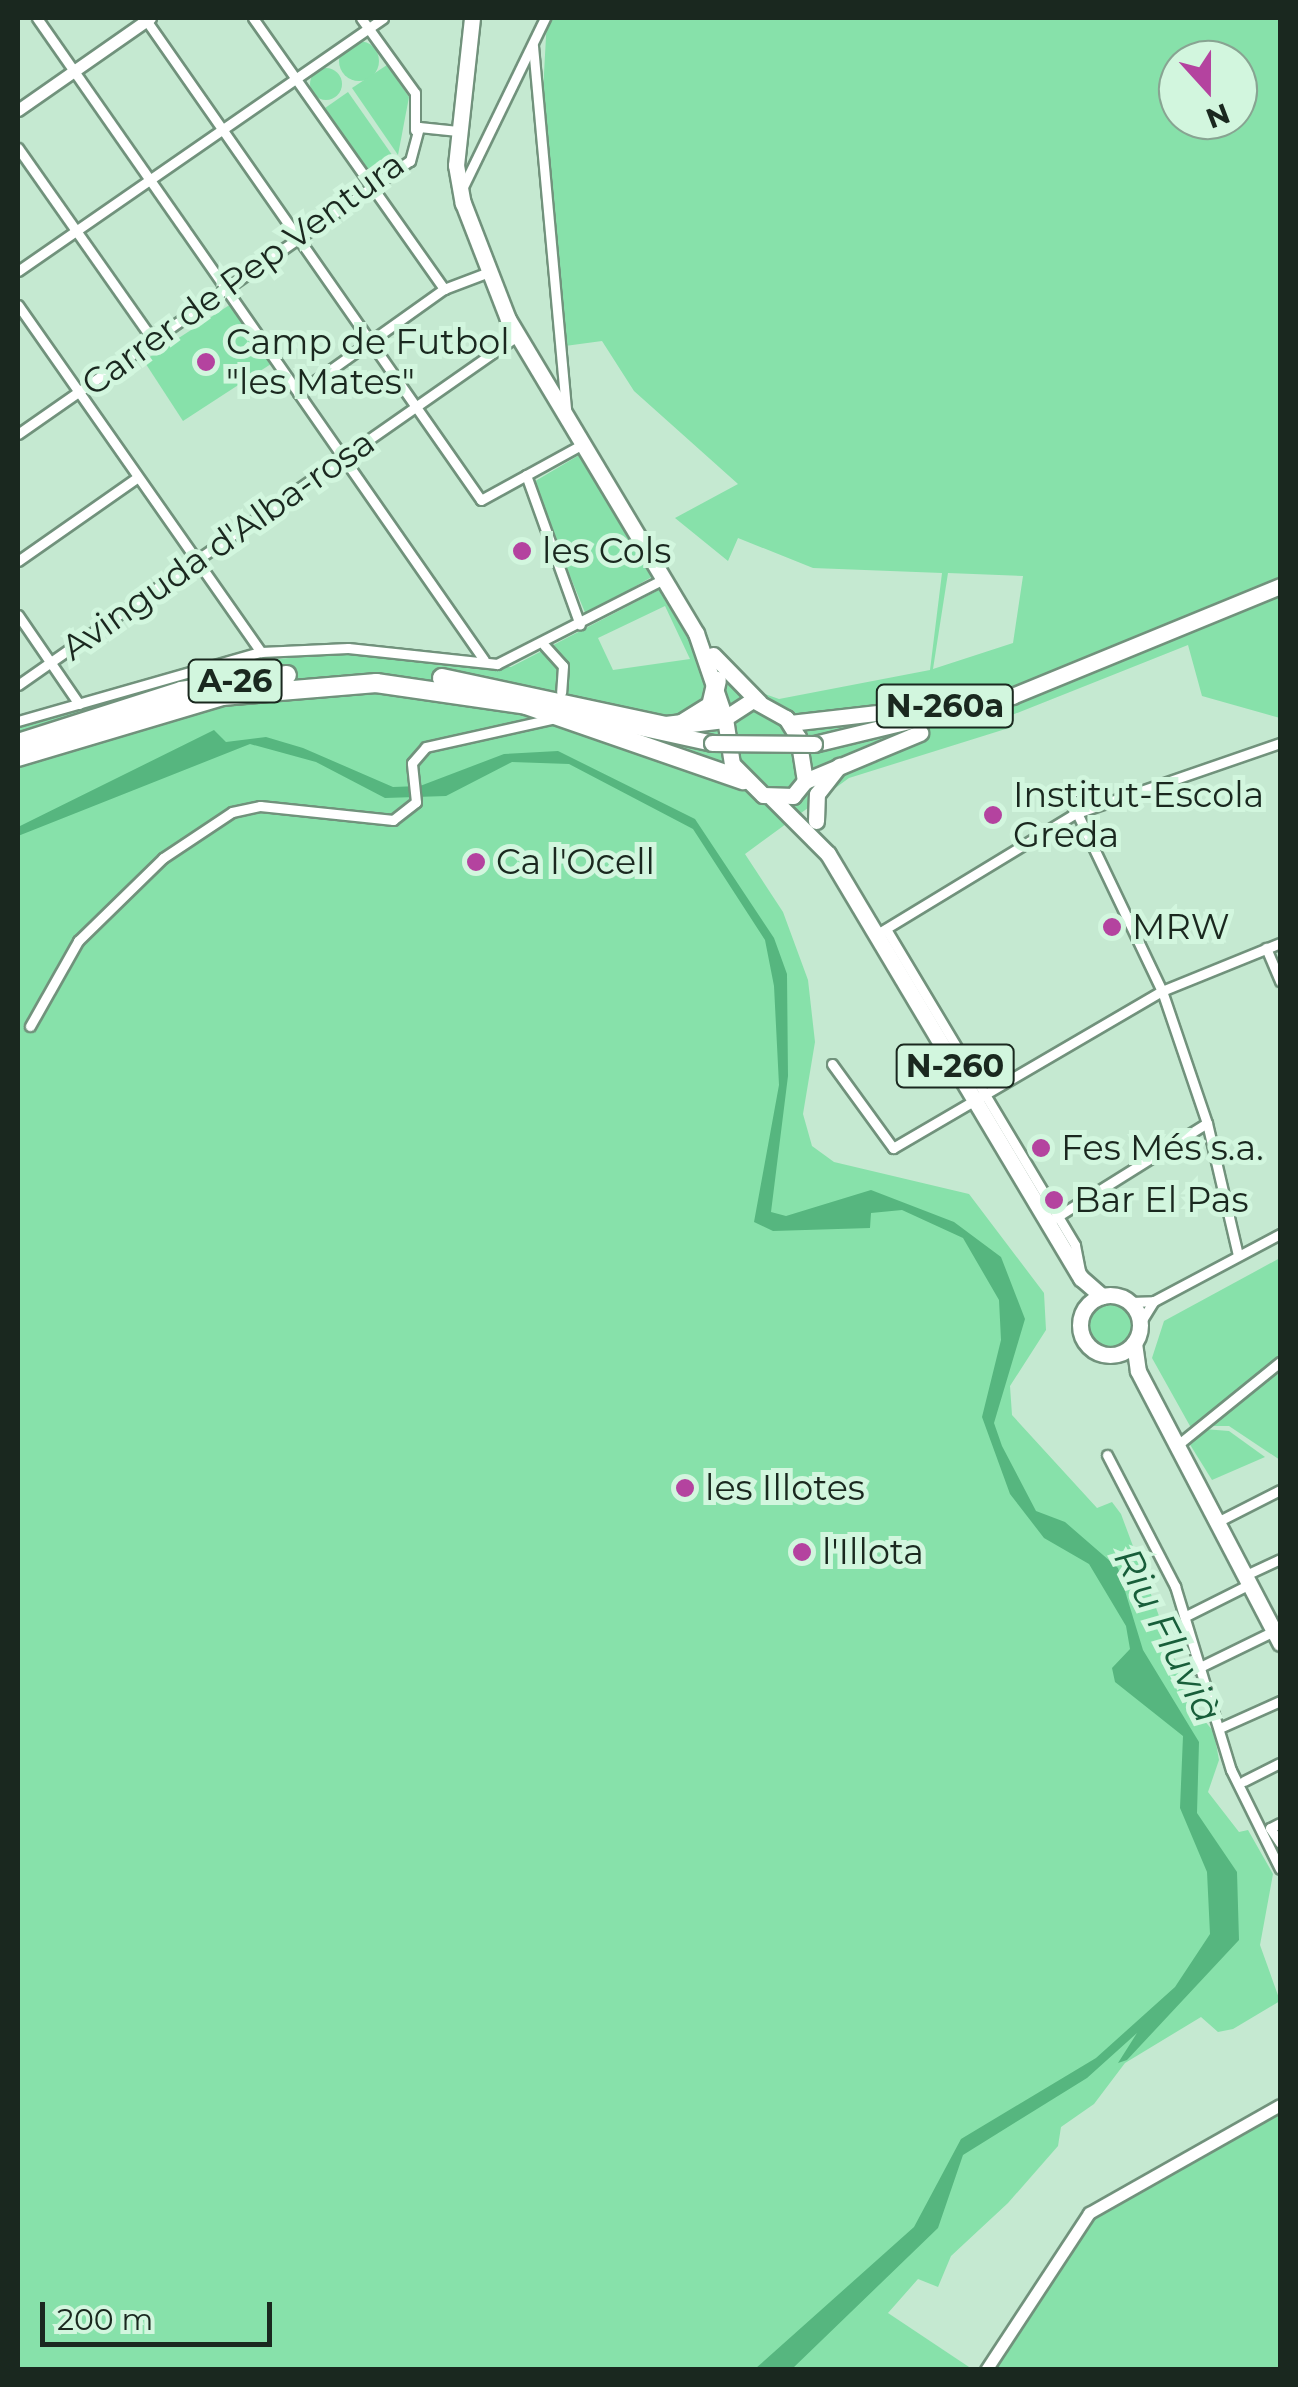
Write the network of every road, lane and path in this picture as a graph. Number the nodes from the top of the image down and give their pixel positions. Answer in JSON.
{"nodes":[{"id":1,"x":37,"y":18,"type":"edge"},
{"id":2,"x":254,"y":18,"type":"edge"},
{"id":3,"x":362,"y":18,"type":"edge"},
{"id":4,"x":384,"y":18,"type":"edge"},
{"id":5,"x":471,"y":18,"type":"edge"},
{"id":6,"x":545,"y":18,"type":"edge"},
{"id":7,"x":148,"y":19,"type":"edge"},
{"id":8,"x":368,"y":28,"type":"junction"},
{"id":9,"x":534,"y":46,"type":"junction"},
{"id":10,"x":74,"y":70,"type":"junction"},
{"id":11,"x":296,"y":78,"type":"junction"},
{"id":12,"x":18,"y":110,"type":"edge"},
{"id":13,"x":222,"y":128,"type":"junction"},
{"id":14,"x":415,"y":130,"type":"junction"},
{"id":15,"x":458,"y":131,"type":"junction"},
{"id":16,"x":18,"y":148,"type":"edge"},
{"id":17,"x":150,"y":179,"type":"junction"},
{"id":18,"x":372,"y":186,"type":"junction"},
{"id":19,"x":460,"y":193,"type":"junction"},
{"id":20,"x":76,"y":230,"type":"junction"},
{"id":21,"x":298,"y":238,"type":"junction"},
{"id":22,"x":18,"y":271,"type":"edge"},
{"id":23,"x":489,"y":272,"type":"junction"},
{"id":24,"x":226,"y":288,"type":"junction"},
{"id":25,"x":444,"y":290,"type":"junction"},
{"id":26,"x":18,"y":305,"type":"edge"},
{"id":27,"x":517,"y":336,"type":"junction"},
{"id":28,"x":152,"y":339,"type":"junction"},
{"id":29,"x":371,"y":342,"type":"junction"},
{"id":30,"x":78,"y":392,"type":"junction"},
{"id":31,"x":298,"y":393,"type":"junction"},
{"id":32,"x":416,"y":406,"type":"junction"},
{"id":33,"x":566,"y":417,"type":"junction"},
{"id":34,"x":18,"y":434,"type":"edge"},
{"id":35,"x":583,"y":444,"type":"junction"},
{"id":36,"x":343,"y":458,"type":"junction"},
{"id":37,"x":526,"y":475,"type":"junction"},
{"id":38,"x":138,"y":477,"type":"junction"},
{"id":39,"x":18,"y":561,"type":"edge"},
{"id":40,"x":197,"y":561,"type":"junction"},
{"id":41,"x":664,"y":579,"type":"junction"},
{"id":42,"x":1280,"y":586,"type":"edge"},
{"id":43,"x":18,"y":615,"type":"edge"},
{"id":44,"x":580,"y":625,"type":"junction"},
{"id":45,"x":696,"y":632,"type":"junction"},
{"id":46,"x":544,"y":645,"type":"junction"},
{"id":47,"x":261,"y":652,"type":"junction"},
{"id":48,"x":484,"y":660,"type":"junction"},
{"id":49,"x":50,"y":662,"type":"junction"},
{"id":50,"x":1096,"y":665,"type":"junction"},
{"id":51,"x":717,"y":680,"type":"junction"},
{"id":52,"x":18,"y":685,"type":"edge"},
{"id":53,"x":457,"y":685,"type":"junction"},
{"id":54,"x":561,"y":692,"type":"dead end"},
{"id":55,"x":510,"y":694,"type":"joint"},
{"id":56,"x":1012,"y":696,"type":"junction"},
{"id":57,"x":758,"y":702,"type":"junction"},
{"id":58,"x":79,"y":704,"type":"junction"},
{"id":59,"x":725,"y":718,"type":"junction"},
{"id":60,"x":551,"y":719,"type":"dead end"},
{"id":61,"x":18,"y":721,"type":"edge"},
{"id":62,"x":790,"y":723,"type":"junction"},
{"id":63,"x":666,"y":726,"type":"junction"},
{"id":64,"x":18,"y":742,"type":"edge"},
{"id":65,"x":1280,"y":743,"type":"edge"},
{"id":66,"x":18,"y":757,"type":"edge"},
{"id":67,"x":850,"y":758,"type":"junction"},
{"id":68,"x":742,"y":780,"type":"junction"},
{"id":69,"x":804,"y":783,"type":"junction"},
{"id":70,"x":772,"y":798,"type":"junction"},
{"id":71,"x":1092,"y":807,"type":"junction"},
{"id":72,"x":1075,"y":814,"type":"junction"},
{"id":73,"x":816,"y":821,"type":"junction"},
{"id":74,"x":828,"y":854,"type":"junction"},
{"id":75,"x":882,"y":932,"type":"junction"},
{"id":76,"x":1280,"y":943,"type":"edge"},
{"id":77,"x":1266,"y":948,"type":"junction"},
{"id":78,"x":1280,"y":981,"type":"edge"},
{"id":79,"x":1162,"y":990,"type":"junction"},
{"id":80,"x":30,"y":1026,"type":"dead end"},
{"id":81,"x":832,"y":1064,"type":"dead end"},
{"id":82,"x":981,"y":1098,"type":"junction"},
{"id":83,"x":1208,"y":1123,"type":"junction"},
{"id":84,"x":1053,"y":1219,"type":"junction"},
{"id":85,"x":1280,"y":1234,"type":"edge"},
{"id":86,"x":1238,"y":1255,"type":"junction"},
{"id":87,"x":1081,"y":1278,"type":"junction"},
{"id":88,"x":1102,"y":1296,"type":"junction"},
{"id":89,"x":1130,"y":1302,"type":"junction"},
{"id":90,"x":1154,"y":1302,"type":"junction"},
{"id":91,"x":1086,"y":1307,"type":"junction"},
{"id":92,"x":1140,"y":1323,"type":"junction"},
{"id":93,"x":1134,"y":1342,"type":"junction"},
{"id":94,"x":1111,"y":1354,"type":"junction"},
{"id":95,"x":1280,"y":1362,"type":"edge"},
{"id":96,"x":1138,"y":1371,"type":"junction"},
{"id":97,"x":1180,"y":1443,"type":"junction"},
{"id":98,"x":1107,"y":1454,"type":"dead end"},
{"id":99,"x":1280,"y":1490,"type":"edge"},
{"id":100,"x":1223,"y":1518,"type":"junction"},
{"id":101,"x":1280,"y":1559,"type":"edge"},
{"id":102,"x":1250,"y":1579,"type":"junction"},
{"id":103,"x":1186,"y":1616,"type":"junction"},
{"id":104,"x":1276,"y":1624,"type":"edge"},
{"id":105,"x":1196,"y":1669,"type":"junction"},
{"id":106,"x":1280,"y":1702,"type":"edge"},
{"id":107,"x":1222,"y":1727,"type":"junction"},
{"id":108,"x":1280,"y":1763,"type":"edge"},
{"id":109,"x":1244,"y":1780,"type":"dead end"},
{"id":110,"x":1280,"y":1823,"type":"edge"},
{"id":111,"x":1275,"y":1847,"type":"edge"},
{"id":112,"x":1280,"y":1869,"type":"edge"},
{"id":113,"x":1280,"y":2105,"type":"edge"},
{"id":114,"x":986,"y":2370,"type":"edge"}],
"edges":[{"from":1,"to":10,"type":"street"},
{"from":2,"to":11,"type":"street"},
{"from":3,"to":8,"type":"street"},
{"from":4,"to":8,"type":"street"},
{"from":5,"to":15,"type":"main road"},
{"from":6,"to":9,"type":"street"},
{"from":7,"to":10,"type":"street"},
{"from":7,"to":13,"type":"street"},
{"from":8,"to":11,"type":"street"},
{"from":8,"to":14,"type":"street"},
{"from":9,"to":19,"type":"street"},
{"from":9,"to":33,"type":"street"},
{"from":10,"to":12,"type":"street"},
{"from":10,"to":17,"type":"street"},
{"from":11,"to":13,"type":"street"},
{"from":11,"to":18,"type":"street"},
{"from":13,"to":17,"type":"street"},
{"from":13,"to":21,"type":"street"},
{"from":14,"to":15,"type":"street","name":"Carrer de Pep Ventura"},
{"from":14,"to":18,"type":"street","name":"Carrer de Pep Ventura"},
{"from":15,"to":19,"type":"main road"},
{"from":16,"to":20,"type":"street"},
{"from":17,"to":20,"type":"street"},
{"from":17,"to":24,"type":"street"},
{"from":18,"to":21,"type":"street","name":"Carrer de Pep Ventura"},
{"from":18,"to":25,"type":"street"},
{"from":19,"to":23,"type":"main road"},
{"from":20,"to":22,"type":"street"},
{"from":20,"to":28,"type":"street"},
{"from":21,"to":24,"type":"street","name":"Carrer de Pep Ventura"},
{"from":21,"to":29,"type":"street"},
{"from":23,"to":25,"type":"street"},
{"from":23,"to":27,"type":"main road"},
{"from":24,"to":28,"type":"street","name":"Carrer de Pep Ventura"},
{"from":24,"to":31,"type":"street"},
{"from":25,"to":29,"type":"street"},
{"from":26,"to":30,"type":"street"},
{"from":27,"to":32,"type":"street","name":"Avinguda d'Alba-rosa"},
{"from":27,"to":33,"type":"main road"},
{"from":28,"to":30,"type":"street","name":"Carrer de Pep Ventura"},
{"from":29,"to":31,"type":"street"},
{"from":29,"to":32,"type":"street"},
{"from":30,"to":34,"type":"street","name":"Carrer de Pep Ventura"},
{"from":30,"to":38,"type":"street"},
{"from":31,"to":36,"type":"street"},
{"from":32,"to":36,"type":"street","name":"Avinguda d'Alba-rosa"},
{"from":32,"to":37,"type":"street"},
{"from":33,"to":35,"type":"main road"},
{"from":35,"to":37,"type":"street"},
{"from":35,"to":41,"type":"main road"},
{"from":36,"to":40,"type":"street","name":"Avinguda d'Alba-rosa"},
{"from":36,"to":48,"type":"street"},
{"from":37,"to":44,"type":"street"},
{"from":38,"to":39,"type":"street"},
{"from":38,"to":40,"type":"street"},
{"from":40,"to":47,"type":"street"},
{"from":40,"to":49,"type":"street","name":"Avinguda d'Alba-rosa"},
{"from":41,"to":44,"type":"street"},
{"from":41,"to":45,"type":"main road"},
{"from":42,"to":50,"type":"main road","number":"N-260a"},
{"from":43,"to":49,"type":"street"},
{"from":44,"to":46,"type":"street"},
{"from":45,"to":51,"type":"main road"},
{"from":45,"to":57,"type":"main road"},
{"from":46,"to":48,"type":"street"},
{"from":46,"to":54,"type":"street"},
{"from":47,"to":48,"type":"street"},
{"from":47,"to":58,"type":"street"},
{"from":49,"to":52,"type":"street","name":"Avinguda d'Alba-rosa"},
{"from":49,"to":58,"type":"street"},
{"from":50,"to":56,"type":"main road","number":"N-260a"},
{"from":50,"to":62,"type":"main road","number":"N-260a"},
{"from":51,"to":59,"type":"main road"},
{"from":51,"to":63,"type":"highway"},
{"from":53,"to":55,"type":"main road","number":"A-26"},
{"from":53,"to":63,"type":"highway"},
{"from":53,"to":64,"type":"highway","number":"A-26"},
{"from":53,"to":66,"type":"highway","number":"A-26"},
{"from":53,"to":68,"type":"highway","number":"N-260"},
{"from":55,"to":56,"type":"main road","number":"N-260a","bridge":true},
{"from":56,"to":67,"type":"main road","number":"N-260a"},
{"from":57,"to":59,"type":"main road"},
{"from":57,"to":62,"type":"main road"},
{"from":58,"to":61,"type":"street"},
{"from":59,"to":63,"type":"highway"},
{"from":59,"to":68,"type":"main road"},
{"from":60,"to":80,"type":"street"},
{"from":62,"to":69,"type":"main road","number":"N-260"},
{"from":65,"to":71,"type":"street"},
{"from":67,"to":69,"type":"main road","number":"N-260a"},
{"from":67,"to":73,"type":"main road","number":"N-260a"},
{"from":68,"to":70,"type":"main road","number":"N-260"},
{"from":69,"to":70,"type":"main road"},
{"from":69,"to":73,"type":"main road","number":"N-260"},
{"from":70,"to":74,"type":"main road","number":"N-260"},
{"from":71,"to":72,"type":"street"},
{"from":71,"to":72,"type":"street"},
{"from":72,"to":75,"type":"street"},
{"from":72,"to":79,"type":"street"},
{"from":73,"to":74,"type":"main road","number":"N-260"},
{"from":74,"to":75,"type":"main road","number":"N-260"},
{"from":75,"to":82,"type":"main road","number":"N-260"},
{"from":76,"to":77,"type":"street"},
{"from":77,"to":78,"type":"street"},
{"from":77,"to":79,"type":"street"},
{"from":79,"to":82,"type":"street"},
{"from":79,"to":83,"type":"street"},
{"from":81,"to":82,"type":"street"},
{"from":82,"to":84,"type":"main road","number":"N-260"},
{"from":83,"to":84,"type":"street"},
{"from":83,"to":86,"type":"street"},
{"from":84,"to":87,"type":"main road","number":"N-260"},
{"from":85,"to":86,"type":"street"},
{"from":86,"to":90,"type":"street"},
{"from":87,"to":88,"type":"main road","number":"N-260"},
{"from":87,"to":91,"type":"main road","number":"N-260"},
{"from":88,"to":89,"type":"main road","number":"N-260"},
{"from":88,"to":91,"type":"main road"},
{"from":89,"to":90,"type":"street"},
{"from":89,"to":92,"type":"main road"},
{"from":90,"to":92,"type":"street"},
{"from":91,"to":94,"type":"main road","number":"N-260"},
{"from":92,"to":93,"type":"main road","number":"N-260"},
{"from":93,"to":94,"type":"main road"},
{"from":93,"to":96,"type":"main road","number":"N-260"},
{"from":94,"to":96,"type":"main road","number":"N-260"},
{"from":95,"to":97,"type":"street"},
{"from":96,"to":97,"type":"main road","number":"N-260"},
{"from":97,"to":100,"type":"main road","number":"N-260"},
{"from":98,"to":103,"type":"street"},
{"from":99,"to":100,"type":"street"},
{"from":100,"to":102,"type":"main road","number":"N-260"},
{"from":101,"to":102,"type":"street"},
{"from":102,"to":103,"type":"street"},
{"from":102,"to":104,"type":"main road","number":"N-260"},
{"from":103,"to":105,"type":"street"},
{"from":104,"to":105,"type":"street"},
{"from":105,"to":107,"type":"street"},
{"from":106,"to":107,"type":"street"},
{"from":107,"to":111,"type":"street"},
{"from":108,"to":109,"type":"street"},
{"from":110,"to":111,"type":"street"},
{"from":111,"to":112,"type":"street"},
{"from":113,"to":114,"type":"street"}]}
